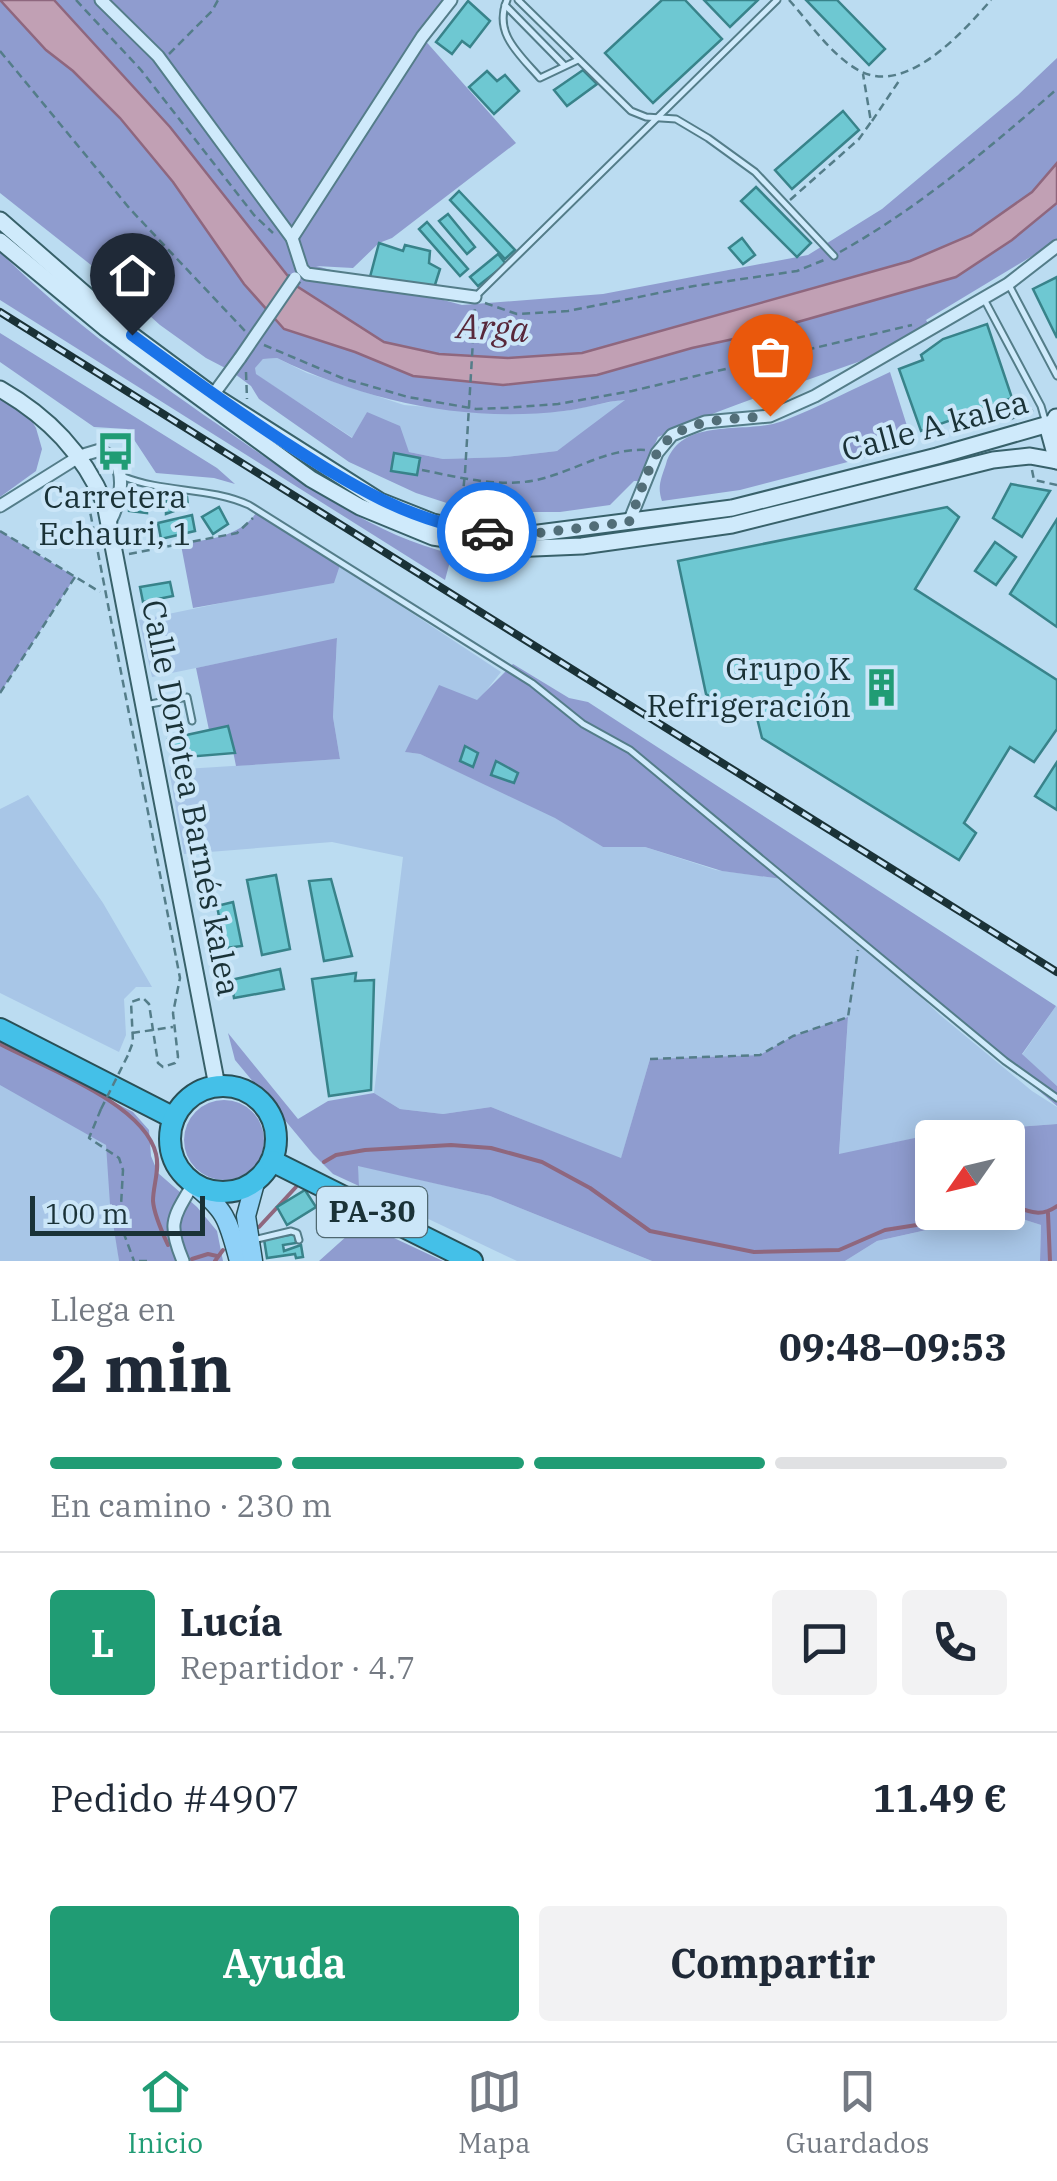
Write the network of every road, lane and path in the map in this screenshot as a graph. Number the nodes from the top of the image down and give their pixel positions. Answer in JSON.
{"nodes":[{"id":1,"x":76,"y":0,"type":"edge"},
{"id":2,"x":101,"y":0,"type":"edge"},
{"id":3,"x":218,"y":0,"type":"edge"},
{"id":4,"x":451,"y":0,"type":"edge"},
{"id":5,"x":518,"y":0,"type":"edge"},
{"id":6,"x":776,"y":0,"type":"edge"},
{"id":7,"x":789,"y":0,"type":"edge"},
{"id":8,"x":991,"y":0,"type":"edge"},
{"id":9,"x":506,"y":2,"type":"edge"},
{"id":10,"x":0,"y":51,"type":"edge"},
{"id":11,"x":578,"y":60,"type":"junction"},
{"id":12,"x":162,"y":62,"type":"junction"},
{"id":13,"x":564,"y":65,"type":"junction"},
{"id":14,"x":863,"y":72,"type":"junction"},
{"id":15,"x":903,"y":75,"type":"junction"},
{"id":16,"x":1057,"y":89,"type":"edge"},
{"id":17,"x":656,"y":117,"type":"junction"},
{"id":18,"x":871,"y":122,"type":"junction"},
{"id":19,"x":785,"y":204,"type":"junction"},
{"id":20,"x":0,"y":220,"type":"edge"},
{"id":21,"x":285,"y":238,"type":"junction"},
{"id":22,"x":0,"y":241,"type":"edge"},
{"id":23,"x":1057,"y":246,"type":"edge"},
{"id":24,"x":834,"y":256,"type":"junction"},
{"id":25,"x":298,"y":274,"type":"junction"},
{"id":26,"x":1008,"y":284,"type":"junction"},
{"id":27,"x":984,"y":298,"type":"junction"},
{"id":28,"x":475,"y":302,"type":"junction"},
{"id":29,"x":913,"y":325,"type":"dead end"},
{"id":30,"x":250,"y":335,"type":"dead end"},
{"id":31,"x":260,"y":342,"type":"dead end"},
{"id":32,"x":267,"y":347,"type":"junction"},
{"id":33,"x":258,"y":353,"type":"dead end"},
{"id":34,"x":243,"y":364,"type":"junction"},
{"id":35,"x":1057,"y":376,"type":"edge"},
{"id":36,"x":0,"y":390,"type":"edge"},
{"id":37,"x":213,"y":394,"type":"junction"},
{"id":38,"x":1035,"y":409,"type":"dead end"},
{"id":39,"x":1052,"y":420,"type":"edge"},
{"id":40,"x":1002,"y":423,"type":"dead end"},
{"id":41,"x":657,"y":453,"type":"junction"},
{"id":42,"x":80,"y":456,"type":"junction"},
{"id":43,"x":1031,"y":461,"type":"dead end"},
{"id":44,"x":1057,"y":461,"type":"edge"},
{"id":45,"x":422,"y":470,"type":"dead end"},
{"id":46,"x":465,"y":475,"type":"junction"},
{"id":47,"x":121,"y":476,"type":"junction"},
{"id":48,"x":1057,"y":484,"type":"edge"},
{"id":49,"x":87,"y":498,"type":"dead end"},
{"id":50,"x":0,"y":506,"type":"edge"},
{"id":51,"x":258,"y":510,"type":"junction"},
{"id":52,"x":448,"y":512,"type":"dead end"},
{"id":53,"x":110,"y":522,"type":"junction"},
{"id":54,"x":629,"y":522,"type":"junction"},
{"id":55,"x":0,"y":531,"type":"edge"},
{"id":56,"x":118,"y":556,"type":"junction"},
{"id":57,"x":75,"y":577,"type":"junction"},
{"id":58,"x":100,"y":592,"type":"dead end"},
{"id":59,"x":0,"y":693,"type":"edge"},
{"id":60,"x":142,"y":706,"type":"junction"},
{"id":61,"x":192,"y":721,"type":"dead end"},
{"id":62,"x":860,"y":939,"type":"junction"},
{"id":63,"x":174,"y":1026,"type":"junction"},
{"id":64,"x":0,"y":1029,"type":"edge"},
{"id":65,"x":152,"y":1030,"type":"junction"},
{"id":66,"x":132,"y":1033,"type":"junction"},
{"id":67,"x":650,"y":1059,"type":"dead end"},
{"id":68,"x":217,"y":1086,"type":"junction"},
{"id":69,"x":1057,"y":1098,"type":"edge"},
{"id":70,"x":174,"y":1118,"type":"junction"},
{"id":71,"x":272,"y":1161,"type":"junction"},
{"id":72,"x":255,"y":1182,"type":"junction"},
{"id":73,"x":192,"y":1184,"type":"junction"},
{"id":74,"x":299,"y":1240,"type":"dead end"},
{"id":75,"x":250,"y":1241,"type":"junction"},
{"id":76,"x":137,"y":1261,"type":"edge"},
{"id":77,"x":148,"y":1261,"type":"edge"},
{"id":78,"x":183,"y":1261,"type":"edge"},
{"id":79,"x":240,"y":1261,"type":"edge"},
{"id":80,"x":253,"y":1261,"type":"edge"},
{"id":81,"x":472,"y":1261,"type":"edge"}],
"edges":[{"from":1,"to":21,"type":"path"},
{"from":2,"to":12,"type":"street"},
{"from":3,"to":12,"type":"path"},
{"from":4,"to":21,"type":"street"},
{"from":5,"to":11,"type":"lane"},
{"from":6,"to":17,"type":"lane"},
{"from":7,"to":14,"type":"path"},
{"from":8,"to":15,"type":"path"},
{"from":9,"to":13,"type":"lane"},
{"from":9,"to":13,"type":"lane"},
{"from":10,"to":30,"type":"path"},
{"from":11,"to":13,"type":"lane"},
{"from":11,"to":17,"type":"lane"},
{"from":12,"to":21,"type":"street"},
{"from":14,"to":15,"type":"path"},
{"from":14,"to":18,"type":"path"},
{"from":15,"to":18,"type":"path"},
{"from":16,"to":24,"type":"path"},
{"from":17,"to":19,"type":"lane"},
{"from":17,"to":28,"type":"lane"},
{"from":18,"to":19,"type":"path"},
{"from":19,"to":24,"type":"lane"},
{"from":20,"to":37,"type":"main road"},
{"from":21,"to":25,"type":"street"},
{"from":22,"to":37,"type":"main road"},
{"from":23,"to":26,"type":"street"},
{"from":24,"to":28,"type":"path"},
{"from":25,"to":28,"type":"street"},
{"from":25,"to":34,"type":"street","bridge":true},
{"from":26,"to":27,"type":"street"},
{"from":26,"to":35,"type":"lane"},
{"from":27,"to":39,"type":"lane"},
{"from":27,"to":41,"type":"street"},
{"from":28,"to":46,"type":"path","bridge":true},
{"from":29,"to":32,"type":"path"},
{"from":31,"to":32,"type":"path"},
{"from":32,"to":33,"type":"path"},
{"from":34,"to":37,"type":"street"},
{"from":34,"to":37,"type":"path"},
{"from":36,"to":42,"type":"main road","name":"Calle Dorotea Barnés kalea"},
{"from":37,"to":44,"type":"main road","name":"Calle A kalea"},
{"from":37,"to":54,"type":"main road","name":"Calle A kalea"},
{"from":38,"to":40,"type":"path","name":"Calle A kalea"},
{"from":39,"to":44,"type":"main road"},
{"from":39,"to":54,"type":"main road","name":"Calle A kalea"},
{"from":41,"to":46,"type":"path"},
{"from":41,"to":54,"type":"street"},
{"from":42,"to":47,"type":"street"},
{"from":42,"to":50,"type":"street"},
{"from":42,"to":53,"type":"main road","name":"Calle Dorotea Barnés kalea"},
{"from":43,"to":48,"type":"path"},
{"from":45,"to":46,"type":"path"},
{"from":46,"to":52,"type":"path"},
{"from":47,"to":51,"type":"lane"},
{"from":47,"to":53,"type":"street"},
{"from":49,"to":63,"type":"path","name":"Calle Dorotea Barnés kalea"},
{"from":51,"to":56,"type":"path"},
{"from":51,"to":62,"type":"lane"},
{"from":53,"to":56,"type":"main road","name":"Calle Dorotea Barnés kalea"},
{"from":55,"to":57,"type":"path"},
{"from":56,"to":60,"type":"main road","name":"Calle Dorotea Barnés kalea"},
{"from":57,"to":58,"type":"path"},
{"from":57,"to":59,"type":"path"},
{"from":60,"to":61,"type":"lane"},
{"from":60,"to":68,"type":"main road","name":"Calle Dorotea Barnés kalea"},
{"from":62,"to":67,"type":"path"},
{"from":62,"to":69,"type":"lane"},
{"from":63,"to":65,"type":"path"},
{"from":63,"to":65,"type":"path","name":"Calle Dorotea Barnés kalea"},
{"from":64,"to":70,"type":"highway"},
{"from":65,"to":66,"type":"path"},
{"from":65,"to":66,"type":"path"},
{"from":66,"to":76,"type":"path","bridge":true},
{"from":68,"to":70,"type":"highway"},
{"from":68,"to":71,"type":"highway"},
{"from":70,"to":73,"type":"highway"},
{"from":71,"to":72,"type":"highway"},
{"from":71,"to":81,"type":"highway","number":"PA-30"},
{"from":72,"to":73,"type":"highway"},
{"from":72,"to":75,"type":"main road"},
{"from":73,"to":78,"type":"street"},
{"from":73,"to":79,"type":"main road"},
{"from":74,"to":75,"type":"lane"},
{"from":75,"to":80,"type":"main road"},
{"from":76,"to":77,"type":"path"}]}
